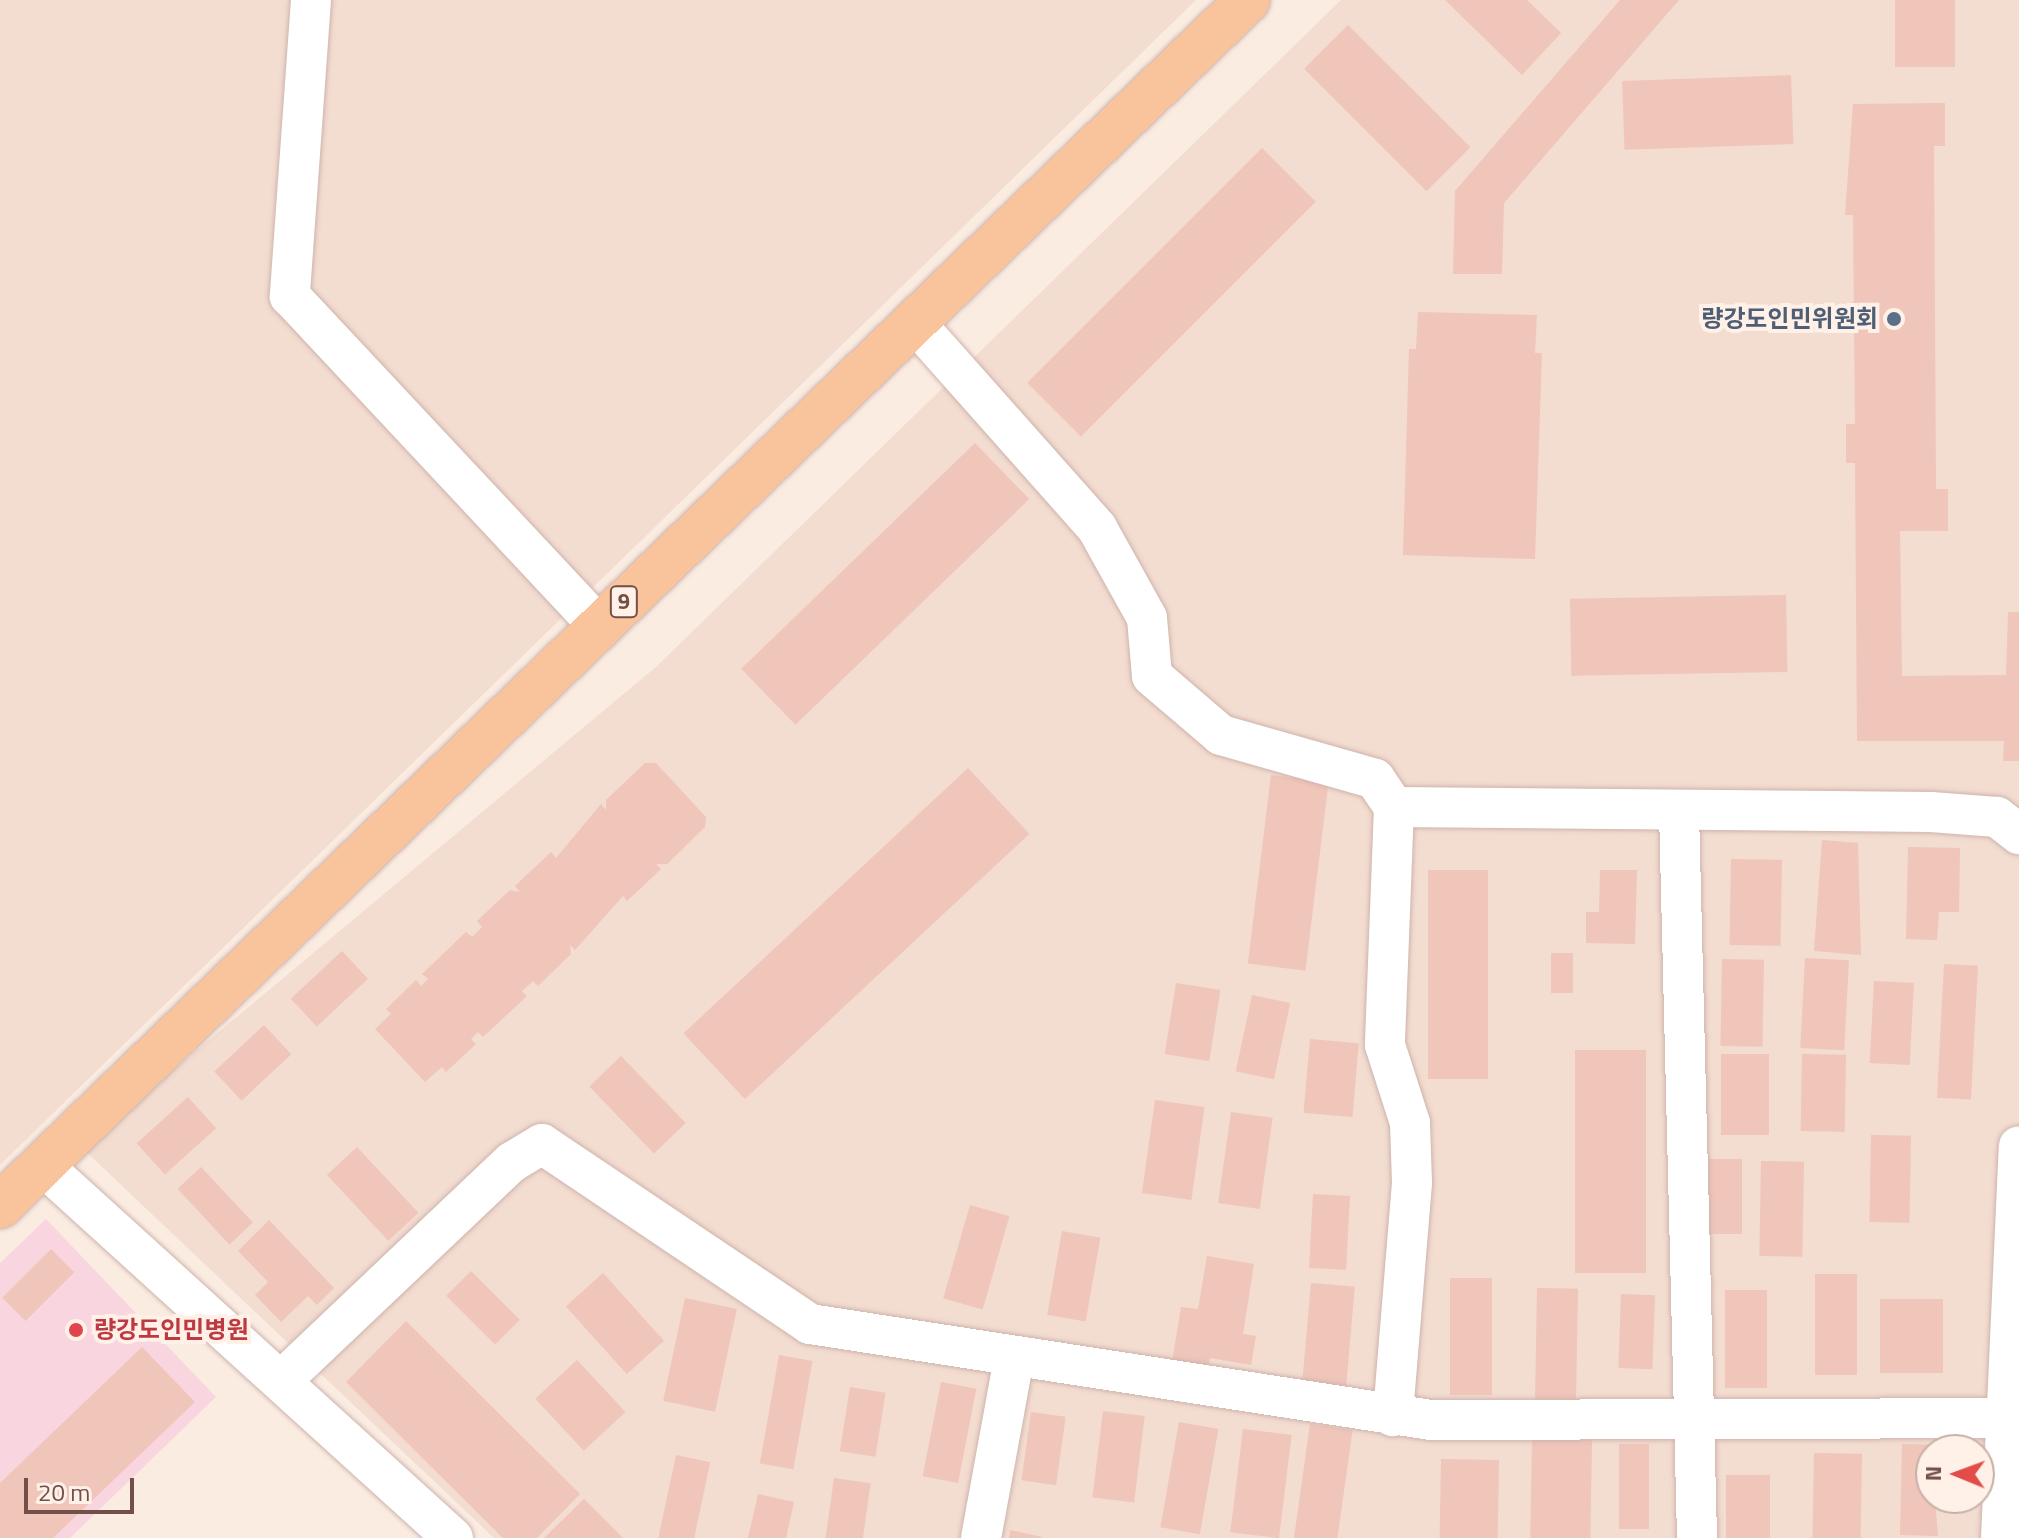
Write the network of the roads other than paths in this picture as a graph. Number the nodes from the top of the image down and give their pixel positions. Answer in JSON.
{"nodes":[{"id":1,"x":311,"y":0,"type":"edge"},
{"id":2,"x":1248,"y":0,"type":"edge"},
{"id":3,"x":916,"y":324,"type":"junction"},
{"id":4,"x":599,"y":626,"type":"junction"},
{"id":5,"x":1394,"y":807,"type":"junction"},
{"id":6,"x":1679,"y":811,"type":"junction"},
{"id":7,"x":2019,"y":834,"type":"edge"},
{"id":8,"x":2019,"y":1146,"type":"edge"},
{"id":9,"x":42,"y":1165,"type":"junction"},
{"id":10,"x":0,"y":1206,"type":"edge"},
{"id":11,"x":1014,"y":1359,"type":"junction"},
{"id":12,"x":283,"y":1379,"type":"junction"},
{"id":13,"x":1393,"y":1416,"type":"junction"},
{"id":14,"x":2013,"y":1419,"type":"edge"},
{"id":15,"x":1690,"y":1422,"type":"junction"},
{"id":16,"x":453,"y":1538,"type":"edge"},
{"id":17,"x":981,"y":1538,"type":"edge"},
{"id":18,"x":1697,"y":1538,"type":"edge"},
{"id":19,"x":2001,"y":1538,"type":"edge"}],
"edges":[{"from":1,"to":4,"type":"street"},
{"from":2,"to":3,"type":"main road","number":"9"},
{"from":3,"to":4,"type":"main road","number":"9"},
{"from":3,"to":5,"type":"street"},
{"from":4,"to":9,"type":"main road","number":"9"},
{"from":5,"to":6,"type":"street"},
{"from":5,"to":13,"type":"street"},
{"from":6,"to":7,"type":"street"},
{"from":6,"to":15,"type":"street"},
{"from":8,"to":14,"type":"street"},
{"from":9,"to":10,"type":"main road","number":"9"},
{"from":9,"to":12,"type":"street"},
{"from":11,"to":12,"type":"street"},
{"from":11,"to":13,"type":"street"},
{"from":11,"to":17,"type":"street"},
{"from":12,"to":16,"type":"street"},
{"from":13,"to":15,"type":"street"},
{"from":14,"to":15,"type":"street"},
{"from":14,"to":19,"type":"street"},
{"from":15,"to":18,"type":"street"}]}
